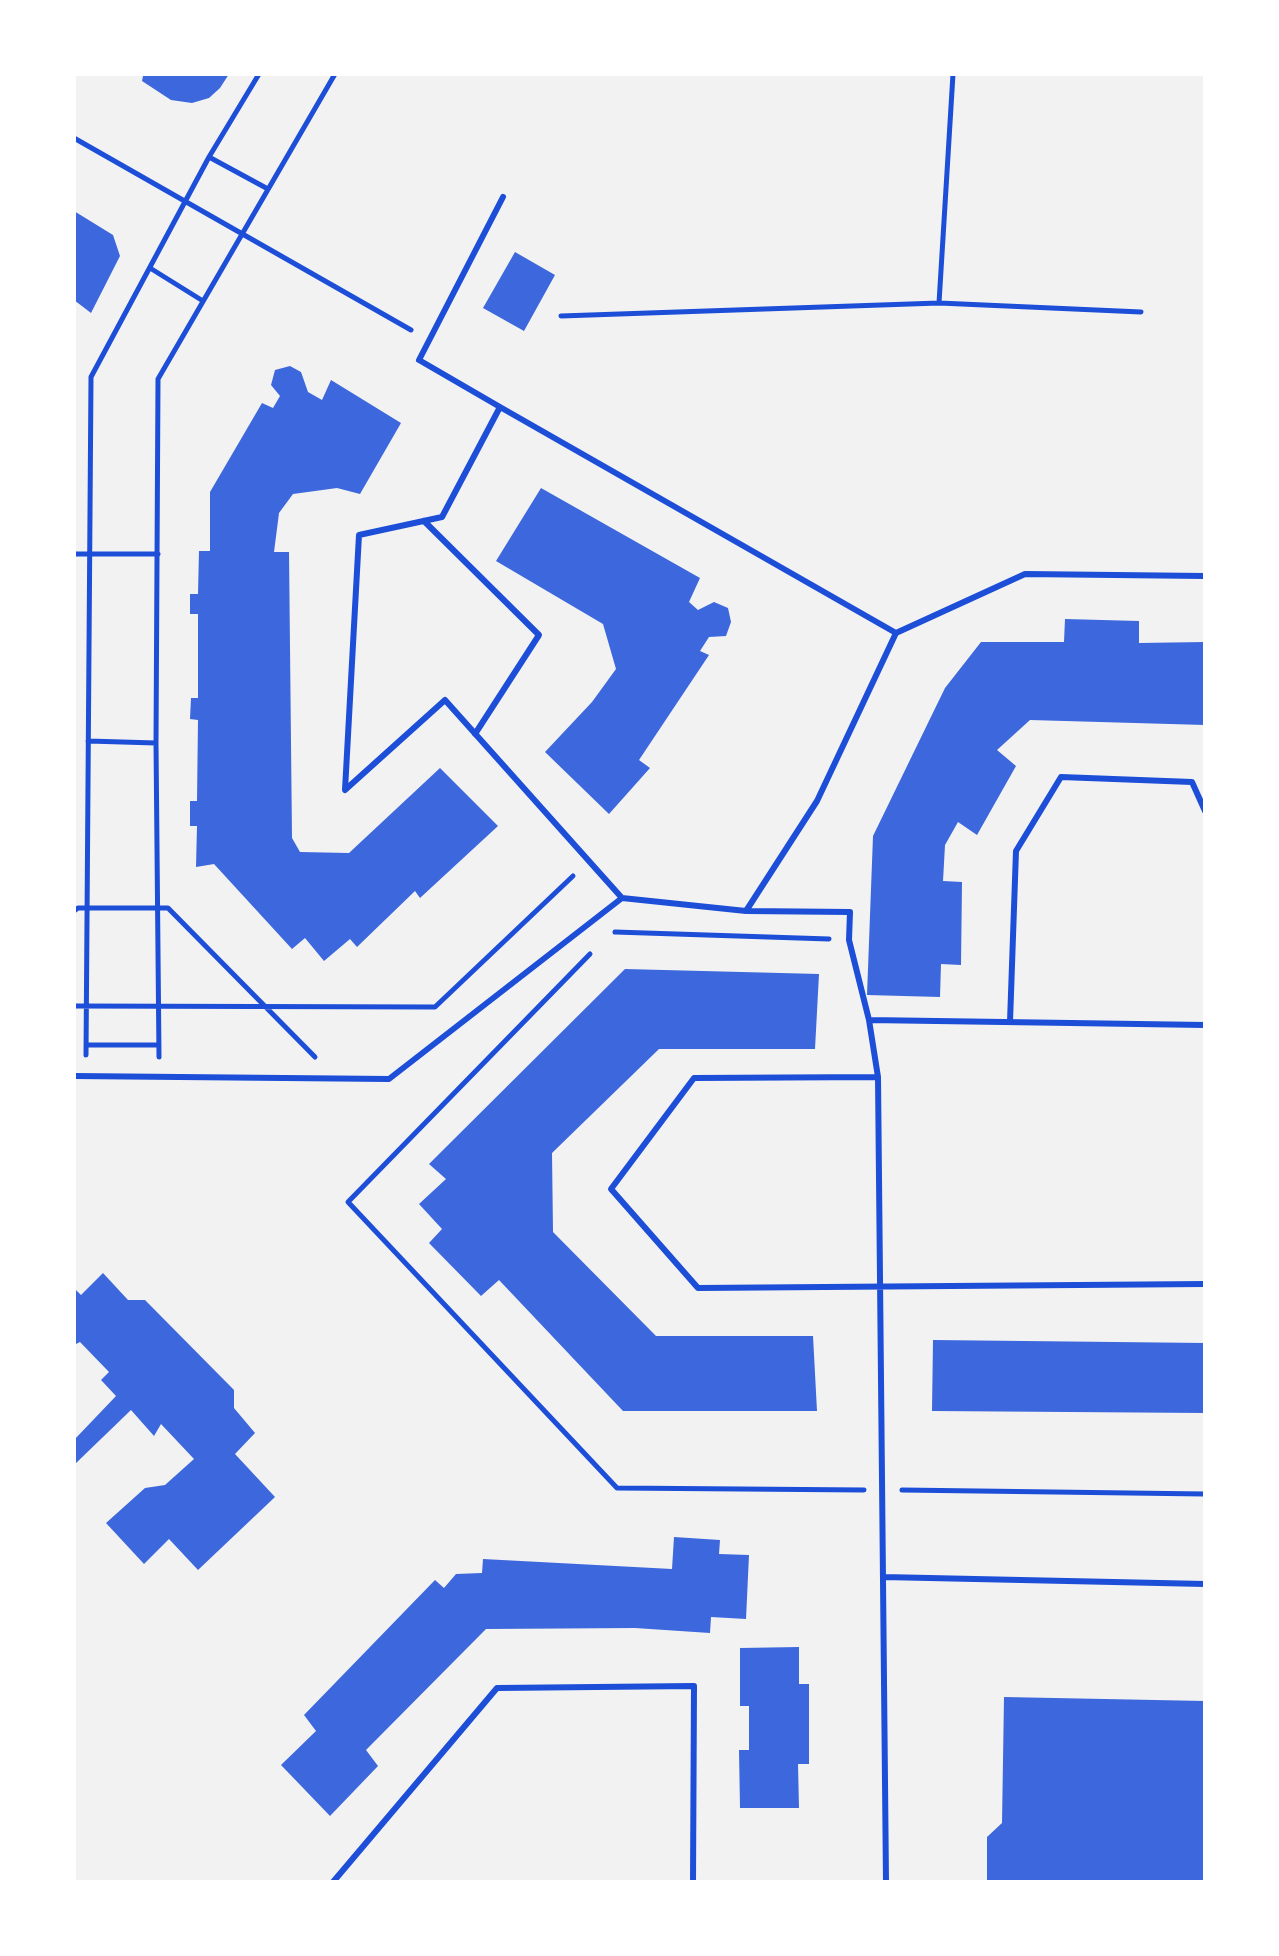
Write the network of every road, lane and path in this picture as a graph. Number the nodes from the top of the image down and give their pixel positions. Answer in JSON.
{"nodes":[{"id":1,"x":259,"y":74,"type":"edge"},
{"id":2,"x":335,"y":74,"type":"edge"},
{"id":3,"x":953,"y":74,"type":"edge"},
{"id":4,"x":74,"y":138,"type":"edge"},
{"id":5,"x":209,"y":157,"type":"junction"},
{"id":6,"x":268,"y":189,"type":"junction"},
{"id":7,"x":503,"y":197,"type":"dead end"},
{"id":8,"x":185,"y":201,"type":"junction"},
{"id":9,"x":242,"y":234,"type":"junction"},
{"id":10,"x":150,"y":268,"type":"junction"},
{"id":11,"x":204,"y":301,"type":"junction"},
{"id":12,"x":939,"y":303,"type":"junction"},
{"id":13,"x":1141,"y":312,"type":"dead end"},
{"id":14,"x":561,"y":316,"type":"dead end"},
{"id":15,"x":429,"y":340,"type":"junction"},
{"id":16,"x":500,"y":407,"type":"junction"},
{"id":17,"x":424,"y":521,"type":"junction"},
{"id":18,"x":74,"y":554,"type":"edge"},
{"id":19,"x":88,"y":554,"type":"junction"},
{"id":20,"x":158,"y":554,"type":"junction"},
{"id":21,"x":1205,"y":576,"type":"edge"},
{"id":22,"x":896,"y":633,"type":"junction"},
{"id":23,"x":475,"y":734,"type":"junction"},
{"id":24,"x":88,"y":741,"type":"junction"},
{"id":25,"x":156,"y":743,"type":"junction"},
{"id":26,"x":1205,"y":811,"type":"edge"},
{"id":27,"x":589,"y":862,"type":"junction"},
{"id":28,"x":622,"y":898,"type":"junction"},
{"id":29,"x":87,"y":908,"type":"junction"},
{"id":30,"x":159,"y":908,"type":"junction"},
{"id":31,"x":74,"y":911,"type":"edge"},
{"id":32,"x":746,"y":911,"type":"junction"},
{"id":33,"x":74,"y":1006,"type":"edge"},
{"id":34,"x":86,"y":1006,"type":"junction"},
{"id":35,"x":159,"y":1006,"type":"junction"},
{"id":36,"x":265,"y":1006,"type":"junction"},
{"id":37,"x":869,"y":1020,"type":"junction"},
{"id":38,"x":1010,"y":1022,"type":"junction"},
{"id":39,"x":1205,"y":1025,"type":"edge"},
{"id":40,"x":86,"y":1045,"type":"junction"},
{"id":41,"x":159,"y":1045,"type":"junction"},
{"id":42,"x":74,"y":1076,"type":"edge"},
{"id":43,"x":86,"y":1076,"type":"junction"},
{"id":44,"x":159,"y":1077,"type":"junction"},
{"id":45,"x":878,"y":1077,"type":"junction"},
{"id":46,"x":335,"y":1078,"type":"junction"},
{"id":47,"x":1205,"y":1284,"type":"edge"},
{"id":48,"x":878,"y":1287,"type":"junction"},
{"id":49,"x":883,"y":1577,"type":"junction"},
{"id":50,"x":1205,"y":1584,"type":"edge"},
{"id":51,"x":333,"y":1882,"type":"edge"},
{"id":52,"x":693,"y":1882,"type":"edge"},
{"id":53,"x":886,"y":1882,"type":"edge"}],
"edges":[{"from":1,"to":5,"type":"path"},
{"from":2,"to":6,"type":"path"},
{"from":3,"to":12,"type":"path"},
{"from":4,"to":8,"type":"path"},
{"from":5,"to":6,"type":"path"},
{"from":5,"to":8,"type":"path"},
{"from":6,"to":9,"type":"path"},
{"from":7,"to":15,"type":"lane"},
{"from":8,"to":9,"type":"path"},
{"from":8,"to":10,"type":"path"},
{"from":9,"to":11,"type":"path"},
{"from":9,"to":15,"type":"path"},
{"from":10,"to":11,"type":"path"},
{"from":10,"to":19,"type":"path"},
{"from":11,"to":20,"type":"path"},
{"from":12,"to":13,"type":"path"},
{"from":12,"to":14,"type":"path"},
{"from":15,"to":16,"type":"lane"},
{"from":16,"to":17,"type":"lane"},
{"from":16,"to":22,"type":"lane"},
{"from":17,"to":23,"type":"lane"},
{"from":17,"to":23,"type":"lane"},
{"from":18,"to":19,"type":"path"},
{"from":19,"to":20,"type":"path"},
{"from":19,"to":24,"type":"path"},
{"from":20,"to":25,"type":"path"},
{"from":21,"to":22,"type":"lane"},
{"from":22,"to":32,"type":"lane"},
{"from":23,"to":27,"type":"lane"},
{"from":24,"to":25,"type":"path"},
{"from":24,"to":29,"type":"path"},
{"from":25,"to":30,"type":"path"},
{"from":26,"to":38,"type":"lane"},
{"from":27,"to":28,"type":"lane"},
{"from":27,"to":36,"type":"path"},
{"from":28,"to":32,"type":"lane"},
{"from":28,"to":46,"type":"lane"},
{"from":29,"to":30,"type":"path"},
{"from":29,"to":31,"type":"path"},
{"from":29,"to":34,"type":"path"},
{"from":30,"to":35,"type":"path"},
{"from":30,"to":36,"type":"path"},
{"from":32,"to":37,"type":"lane"},
{"from":33,"to":34,"type":"path"},
{"from":34,"to":35,"type":"path"},
{"from":34,"to":40,"type":"path"},
{"from":35,"to":36,"type":"path"},
{"from":35,"to":41,"type":"path"},
{"from":36,"to":46,"type":"path"},
{"from":37,"to":38,"type":"lane"},
{"from":37,"to":45,"type":"lane"},
{"from":38,"to":39,"type":"lane"},
{"from":40,"to":41,"type":"path"},
{"from":40,"to":43,"type":"path"},
{"from":41,"to":44,"type":"path"},
{"from":42,"to":43,"type":"lane"},
{"from":43,"to":44,"type":"lane"},
{"from":44,"to":46,"type":"lane"},
{"from":45,"to":48,"type":"lane"},
{"from":45,"to":48,"type":"lane"},
{"from":47,"to":48,"type":"lane"},
{"from":48,"to":49,"type":"lane"},
{"from":49,"to":50,"type":"lane"},
{"from":49,"to":53,"type":"lane"},
{"from":51,"to":52,"type":"lane"}]}
